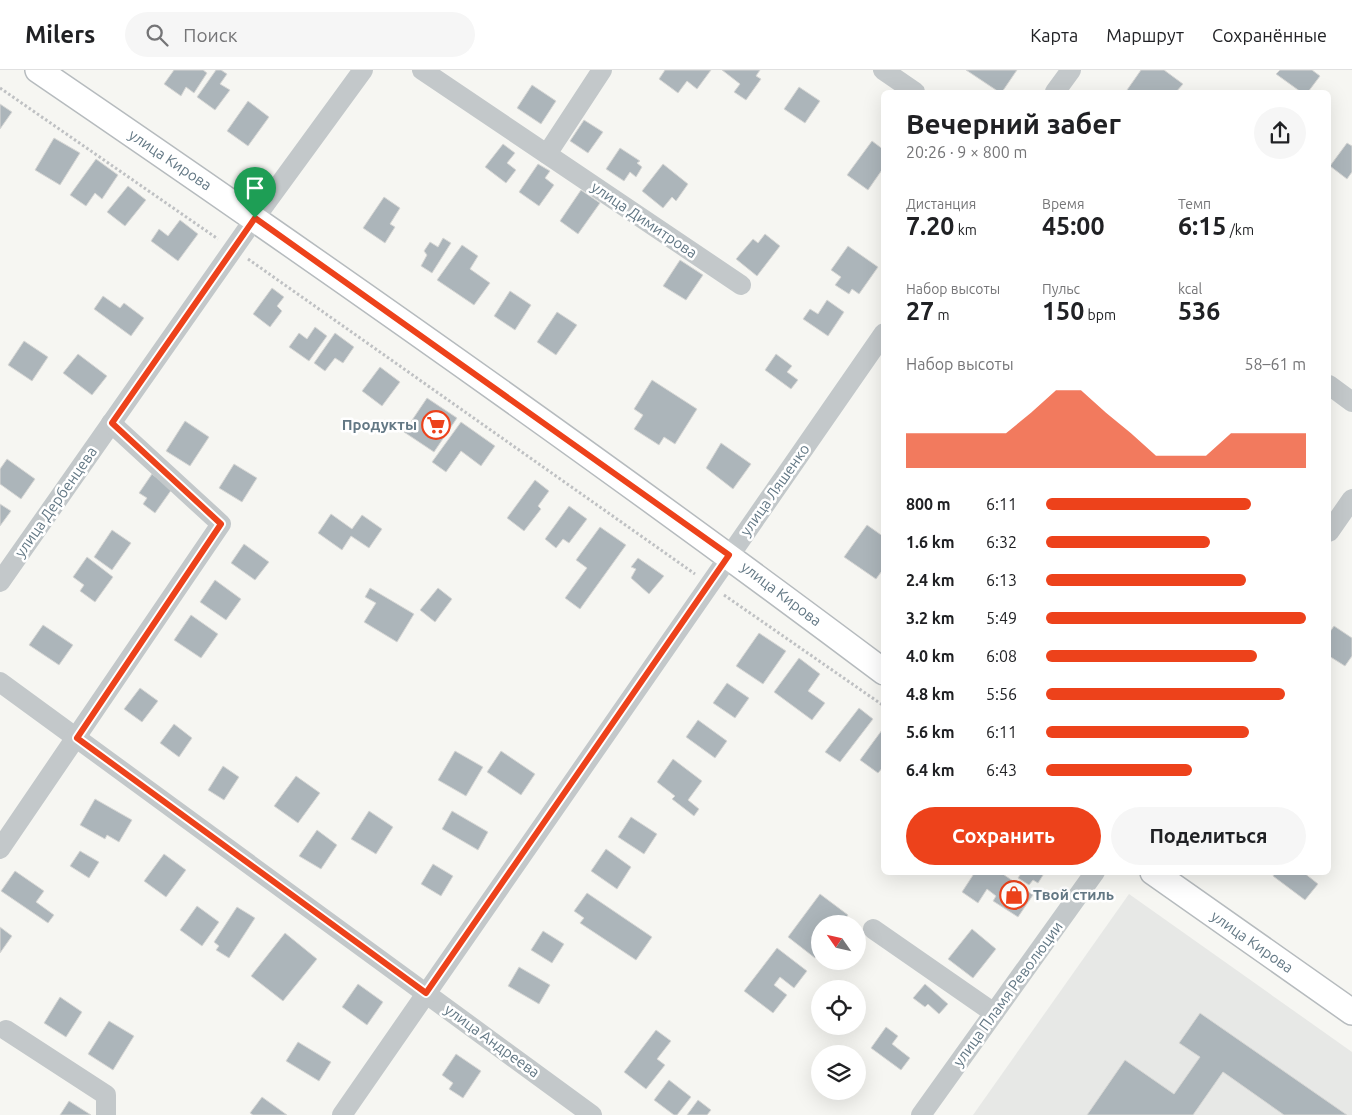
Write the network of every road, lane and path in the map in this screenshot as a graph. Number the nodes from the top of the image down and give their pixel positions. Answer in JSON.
{"nodes":[{"id":1,"x":38,"y":70,"type":"edge"},
{"id":2,"x":363,"y":70,"type":"edge"},
{"id":3,"x":422,"y":70,"type":"edge"},
{"id":4,"x":602,"y":70,"type":"edge"},
{"id":5,"x":883,"y":70,"type":"edge"},
{"id":6,"x":1071,"y":70,"type":"edge"},
{"id":7,"x":0,"y":88,"type":"edge"},
{"id":8,"x":912,"y":90,"type":"edge"},
{"id":9,"x":1056,"y":90,"type":"edge"},
{"id":10,"x":547,"y":154,"type":"junction"},
{"id":11,"x":255,"y":218,"type":"junction"},
{"id":12,"x":233,"y":249,"type":"junction"},
{"id":13,"x":741,"y":285,"type":"dead end"},
{"id":14,"x":881,"y":338,"type":"edge"},
{"id":15,"x":1331,"y":386,"type":"edge"},
{"id":16,"x":1352,"y":402,"type":"edge"},
{"id":17,"x":112,"y":423,"type":"junction"},
{"id":18,"x":1352,"y":498,"type":"edge"},
{"id":19,"x":1331,"y":529,"type":"edge"},
{"id":20,"x":729,"y":555,"type":"junction"},
{"id":21,"x":0,"y":582,"type":"edge"},
{"id":22,"x":709,"y":584,"type":"junction"},
{"id":23,"x":881,"y":670,"type":"edge"},
{"id":24,"x":0,"y":682,"type":"edge"},
{"id":25,"x":881,"y":704,"type":"edge"},
{"id":26,"x":77,"y":738,"type":"junction"},
{"id":27,"x":0,"y":849,"type":"edge"},
{"id":28,"x":1093,"y":875,"type":"edge"},
{"id":29,"x":1157,"y":875,"type":"edge"},
{"id":30,"x":873,"y":929,"type":"dead end"},
{"id":31,"x":426,"y":993,"type":"junction"},
{"id":32,"x":1352,"y":1012,"type":"edge"},
{"id":33,"x":994,"y":1014,"type":"junction"},
{"id":34,"x":6,"y":1030,"type":"dead end"},
{"id":35,"x":106,"y":1115,"type":"edge"},
{"id":36,"x":342,"y":1115,"type":"edge"},
{"id":37,"x":592,"y":1115,"type":"edge"},
{"id":38,"x":921,"y":1115,"type":"edge"}],
"edges":[{"from":1,"to":11,"type":"main road","name":"улица Кирова"},
{"from":2,"to":11,"type":"street","name":"улица Дербенцева"},
{"from":3,"to":10,"type":"street","name":"улица Димитрова"},
{"from":4,"to":10,"type":"street"},
{"from":5,"to":8,"type":"street"},
{"from":6,"to":9,"type":"street"},
{"from":7,"to":12,"type":"path"},
{"from":10,"to":13,"type":"street","name":"улица Димитрова"},
{"from":11,"to":12,"type":"street","name":"улица Дербенцева"},
{"from":11,"to":20,"type":"main road","name":"улица Кирова"},
{"from":12,"to":17,"type":"street","name":"улица Дербенцева"},
{"from":12,"to":22,"type":"path"},
{"from":14,"to":20,"type":"street","name":"улица Ляшенко"},
{"from":15,"to":16,"type":"street"},
{"from":17,"to":21,"type":"street","name":"улица Дербенцева"},
{"from":17,"to":26,"type":"street"},
{"from":18,"to":19,"type":"street"},
{"from":20,"to":22,"type":"street","name":"улица Ляшенко"},
{"from":20,"to":23,"type":"main road","name":"улица Кирова"},
{"from":22,"to":25,"type":"path"},
{"from":22,"to":31,"type":"street","name":"улица Ляшенко"},
{"from":24,"to":26,"type":"street","name":"улица Андреева"},
{"from":26,"to":27,"type":"street"},
{"from":26,"to":31,"type":"street","name":"улица Андреева"},
{"from":28,"to":33,"type":"street","name":"улица Пламя Революции"},
{"from":29,"to":32,"type":"main road","name":"улица Кирова"},
{"from":30,"to":33,"type":"street"},
{"from":31,"to":36,"type":"street","name":"улица Ляшенко"},
{"from":31,"to":37,"type":"street","name":"улица Андреева"},
{"from":33,"to":38,"type":"street","name":"улица Пламя Революции"},
{"from":34,"to":35,"type":"street"}]}
